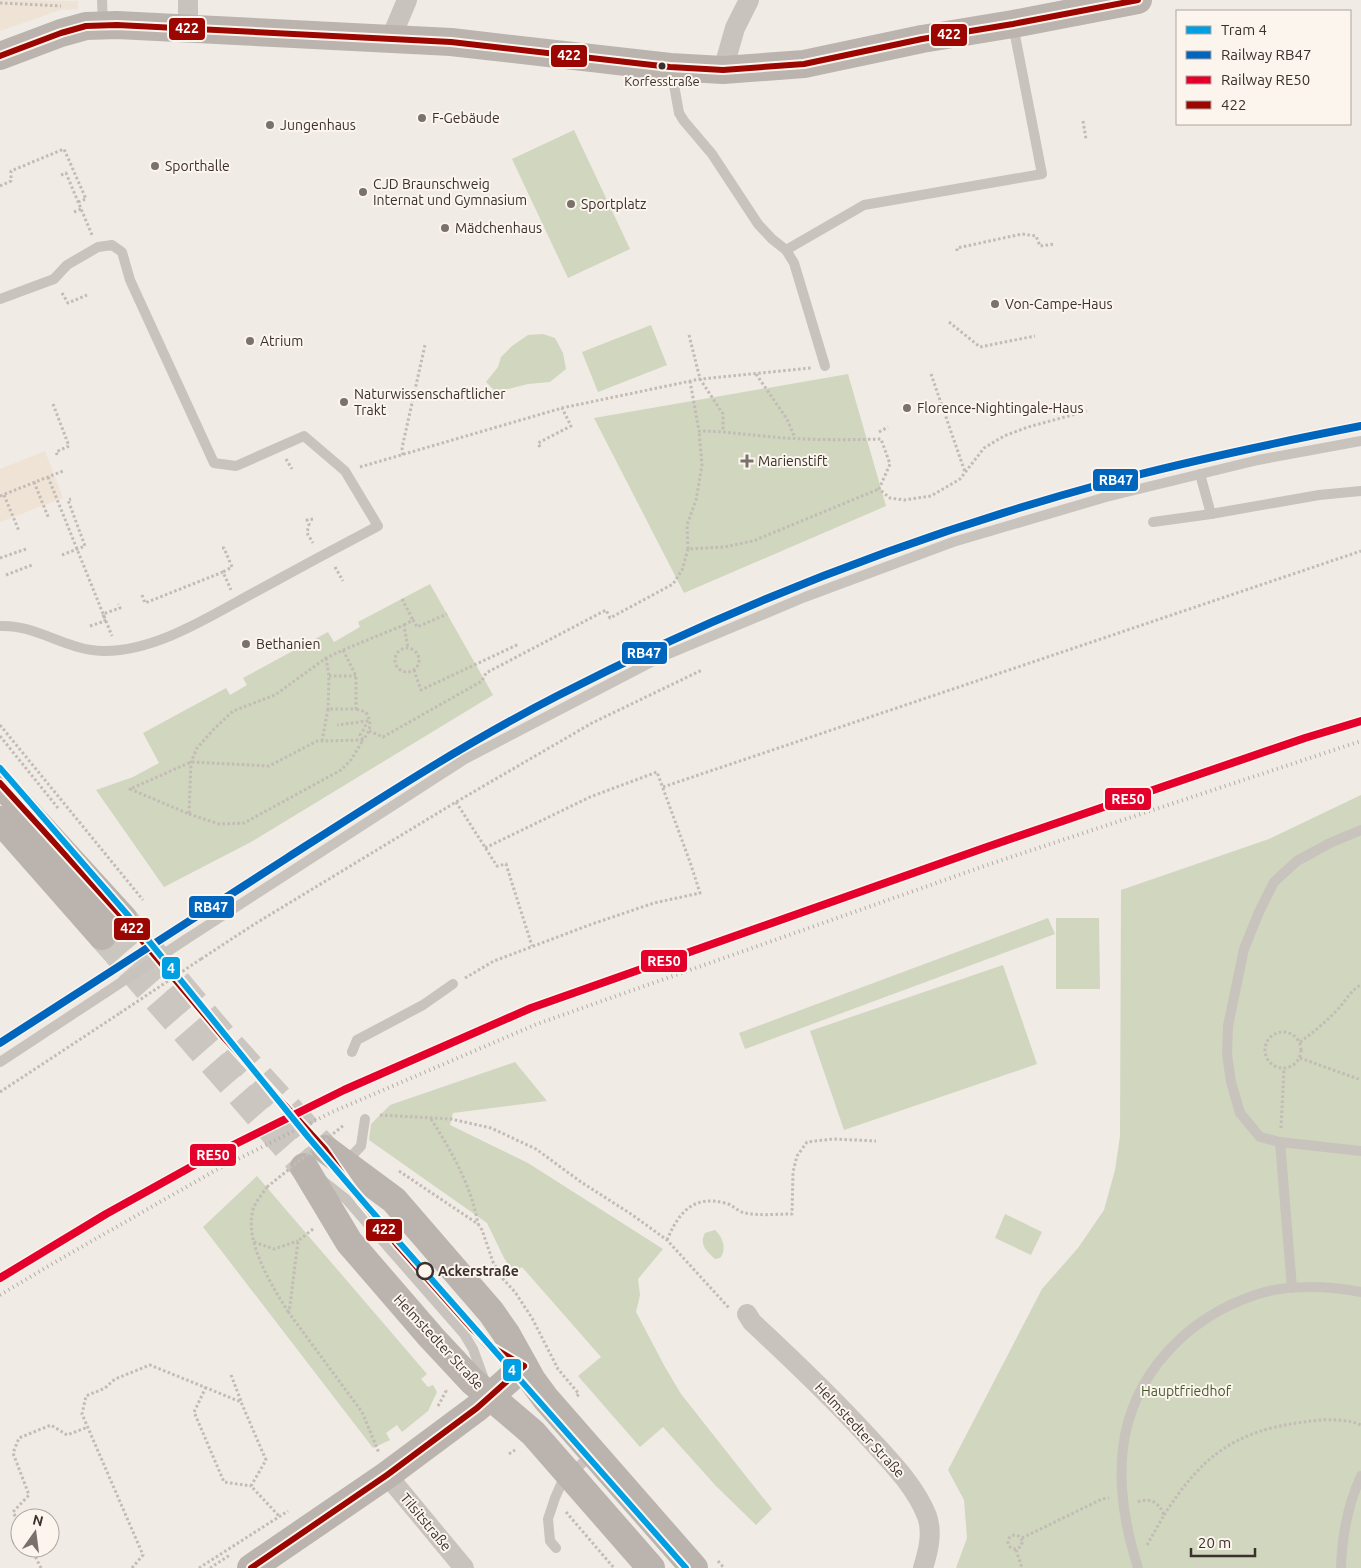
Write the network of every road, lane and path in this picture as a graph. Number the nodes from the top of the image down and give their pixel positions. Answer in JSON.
{"nodes":[{"id":1,"x":188,"y":0,"type":"edge"},
{"id":2,"x":407,"y":0,"type":"edge"},
{"id":3,"x":749,"y":0,"type":"edge"},
{"id":4,"x":1138,"y":0,"type":"edge"},
{"id":5,"x":0,"y":3,"type":"edge"},
{"id":6,"x":61,"y":6,"type":"dead end"},
{"id":7,"x":103,"y":13,"type":"edge"},
{"id":8,"x":1013,"y":24,"type":"junction"},
{"id":9,"x":188,"y":28,"type":"junction"},
{"id":10,"x":391,"y":38,"type":"junction"},
{"id":11,"x":0,"y":56,"type":"edge"},
{"id":12,"x":670,"y":67,"type":"junction"},
{"id":13,"x":723,"y":70,"type":"junction"},
{"id":14,"x":1083,"y":121,"type":"dead end"},
{"id":15,"x":1086,"y":139,"type":"dead end"},
{"id":16,"x":61,"y":176,"type":"dead end"},
{"id":17,"x":0,"y":186,"type":"edge"},
{"id":18,"x":78,"y":202,"type":"junction"},
{"id":19,"x":81,"y":209,"type":"junction"},
{"id":20,"x":74,"y":212,"type":"dead end"},
{"id":21,"x":1055,"y":244,"type":"dead end"},
{"id":22,"x":98,"y":247,"type":"junction"},
{"id":23,"x":786,"y":250,"type":"junction"},
{"id":24,"x":957,"y":251,"type":"dead end"},
{"id":25,"x":54,"y":279,"type":"junction"},
{"id":26,"x":87,"y":295,"type":"dead end"},
{"id":27,"x":0,"y":299,"type":"edge"},
{"id":28,"x":949,"y":322,"type":"dead end"},
{"id":29,"x":689,"y":336,"type":"dead end"},
{"id":30,"x":1035,"y":336,"type":"dead end"},
{"id":31,"x":426,"y":345,"type":"dead end"},
{"id":32,"x":825,"y":366,"type":"joint"},
{"id":33,"x":756,"y":374,"type":"junction"},
{"id":34,"x":931,"y":374,"type":"dead end"},
{"id":35,"x":700,"y":379,"type":"junction"},
{"id":36,"x":690,"y":381,"type":"junction"},
{"id":37,"x":53,"y":404,"type":"dead end"},
{"id":38,"x":562,"y":408,"type":"junction"},
{"id":39,"x":1087,"y":411,"type":"dead end"},
{"id":40,"x":888,"y":427,"type":"dead end"},
{"id":41,"x":699,"y":431,"type":"junction"},
{"id":42,"x":723,"y":431,"type":"junction"},
{"id":43,"x":879,"y":432,"type":"dead end"},
{"id":44,"x":795,"y":438,"type":"junction"},
{"id":45,"x":1361,"y":441,"type":"edge"},
{"id":46,"x":540,"y":447,"type":"dead end"},
{"id":47,"x":403,"y":454,"type":"junction"},
{"id":48,"x":58,"y":457,"type":"dead end"},
{"id":49,"x":63,"y":470,"type":"dead end"},
{"id":50,"x":345,"y":471,"type":"junction"},
{"id":51,"x":964,"y":472,"type":"junction"},
{"id":52,"x":1200,"y":474,"type":"junction"},
{"id":53,"x":48,"y":477,"type":"junction"},
{"id":54,"x":34,"y":482,"type":"junction"},
{"id":55,"x":879,"y":489,"type":"junction"},
{"id":56,"x":1361,"y":491,"type":"edge"},
{"id":57,"x":2,"y":495,"type":"edge"},
{"id":58,"x":71,"y":499,"type":"dead end"},
{"id":59,"x":1210,"y":514,"type":"junction"},
{"id":60,"x":49,"y":519,"type":"dead end"},
{"id":61,"x":312,"y":519,"type":"dead end"},
{"id":62,"x":1154,"y":522,"type":"dead end"},
{"id":63,"x":309,"y":524,"type":"dead end"},
{"id":64,"x":19,"y":531,"type":"dead end"},
{"id":65,"x":222,"y":548,"type":"dead end"},
{"id":66,"x":26,"y":549,"type":"dead end"},
{"id":67,"x":688,"y":549,"type":"junction"},
{"id":68,"x":77,"y":550,"type":"junction"},
{"id":69,"x":1361,"y":551,"type":"edge"},
{"id":70,"x":62,"y":555,"type":"dead end"},
{"id":71,"x":0,"y":558,"type":"edge"},
{"id":72,"x":32,"y":565,"type":"dead end"},
{"id":73,"x":223,"y":572,"type":"junction"},
{"id":74,"x":6,"y":576,"type":"dead end"},
{"id":75,"x":142,"y":595,"type":"dead end"},
{"id":76,"x":402,"y":599,"type":"dead end"},
{"id":77,"x":236,"y":602,"type":"junction"},
{"id":78,"x":118,"y":604,"type":"dead end"},
{"id":79,"x":447,"y":614,"type":"dead end"},
{"id":80,"x":413,"y":620,"type":"junction"},
{"id":81,"x":105,"y":621,"type":"junction"},
{"id":82,"x":404,"y":625,"type":"junction"},
{"id":83,"x":0,"y":626,"type":"edge"},
{"id":84,"x":90,"y":626,"type":"dead end"},
{"id":85,"x":120,"y":636,"type":"dead end"},
{"id":86,"x":105,"y":637,"type":"dead end"},
{"id":87,"x":112,"y":638,"type":"junction"},
{"id":88,"x":519,"y":644,"type":"dead end"},
{"id":89,"x":408,"y":648,"type":"junction"},
{"id":90,"x":343,"y":650,"type":"junction"},
{"id":91,"x":326,"y":658,"type":"junction"},
{"id":92,"x":414,"y":670,"type":"junction"},
{"id":93,"x":702,"y":670,"type":"dead end"},
{"id":94,"x":329,"y":676,"type":"junction"},
{"id":95,"x":356,"y":676,"type":"junction"},
{"id":96,"x":328,"y":709,"type":"junction"},
{"id":97,"x":356,"y":709,"type":"junction"},
{"id":98,"x":0,"y":725,"type":"edge"},
{"id":99,"x":337,"y":725,"type":"dead end"},
{"id":100,"x":370,"y":731,"type":"junction"},
{"id":101,"x":363,"y":740,"type":"junction"},
{"id":102,"x":322,"y":741,"type":"junction"},
{"id":103,"x":191,"y":762,"type":"junction"},
{"id":104,"x":0,"y":783,"type":"edge"},
{"id":105,"x":663,"y":786,"type":"junction"},
{"id":106,"x":456,"y":802,"type":"junction"},
{"id":107,"x":189,"y":814,"type":"junction"},
{"id":108,"x":0,"y":820,"type":"edge"},
{"id":109,"x":1361,"y":830,"type":"edge"},
{"id":110,"x":485,"y":848,"type":"junction"},
{"id":111,"x":144,"y":900,"type":"dead end"},
{"id":112,"x":123,"y":918,"type":"tunnel mouth"},
{"id":113,"x":102,"y":936,"type":"tunnel mouth"},
{"id":114,"x":532,"y":946,"type":"junction"},
{"id":115,"x":453,"y":984,"type":"joint"},
{"id":116,"x":1361,"y":984,"type":"edge"},
{"id":117,"x":1300,"y":1042,"type":"junction"},
{"id":118,"x":352,"y":1052,"type":"dead end"},
{"id":119,"x":1300,"y":1058,"type":"junction"},
{"id":120,"x":0,"y":1062,"type":"edge"},
{"id":121,"x":1284,"y":1069,"type":"junction"},
{"id":122,"x":1361,"y":1080,"type":"edge"},
{"id":123,"x":0,"y":1092,"type":"edge"},
{"id":124,"x":368,"y":1116,"type":"joint"},
{"id":125,"x":431,"y":1119,"type":"junction"},
{"id":126,"x":350,"y":1121,"type":"dead end"},
{"id":127,"x":876,"y":1141,"type":"dead end"},
{"id":128,"x":1280,"y":1142,"type":"junction"},
{"id":129,"x":1361,"y":1151,"type":"edge"},
{"id":130,"x":335,"y":1156,"type":"joint"},
{"id":131,"x":304,"y":1168,"type":"tunnel mouth"},
{"id":132,"x":394,"y":1168,"type":"dead end"},
{"id":133,"x":478,"y":1224,"type":"junction"},
{"id":134,"x":308,"y":1233,"type":"dead end"},
{"id":135,"x":668,"y":1240,"type":"junction"},
{"id":136,"x":298,"y":1241,"type":"junction"},
{"id":137,"x":254,"y":1242,"type":"junction"},
{"id":138,"x":1292,"y":1288,"type":"junction"},
{"id":139,"x":1361,"y":1292,"type":"edge"},
{"id":140,"x":742,"y":1311,"type":"joint"},
{"id":141,"x":289,"y":1313,"type":"junction"},
{"id":142,"x":524,"y":1366,"type":"junction"},
{"id":143,"x":231,"y":1375,"type":"dead end"},
{"id":144,"x":441,"y":1386,"type":"dead end"},
{"id":145,"x":206,"y":1387,"type":"junction"},
{"id":146,"x":579,"y":1394,"type":"dead end"},
{"id":147,"x":490,"y":1396,"type":"junction"},
{"id":148,"x":242,"y":1402,"type":"junction"},
{"id":149,"x":437,"y":1407,"type":"dead end"},
{"id":150,"x":1361,"y":1425,"type":"edge"},
{"id":151,"x":88,"y":1427,"type":"junction"},
{"id":152,"x":515,"y":1450,"type":"dead end"},
{"id":153,"x":593,"y":1453,"type":"junction"},
{"id":154,"x":509,"y":1454,"type":"dead end"},
{"id":155,"x":384,"y":1464,"type":"junction"},
{"id":156,"x":569,"y":1475,"type":"junction"},
{"id":157,"x":1361,"y":1476,"type":"edge"},
{"id":158,"x":251,"y":1486,"type":"junction"},
{"id":159,"x":1121,"y":1497,"type":"junction"},
{"id":160,"x":17,"y":1508,"type":"edge"},
{"id":161,"x":1125,"y":1513,"type":"junction"},
{"id":162,"x":1164,"y":1515,"type":"junction"},
{"id":163,"x":279,"y":1516,"type":"dead end"},
{"id":164,"x":1022,"y":1538,"type":"junction"},
{"id":165,"x":556,"y":1548,"type":"dead end"},
{"id":166,"x":1016,"y":1550,"type":"junction"},
{"id":167,"x":689,"y":1566,"type":"edge"},
{"id":168,"x":1137,"y":1567,"type":"edge"},
{"id":169,"x":132,"y":1568,"type":"edge"},
{"id":170,"x":251,"y":1568,"type":"edge"},
{"id":171,"x":464,"y":1568,"type":"edge"},
{"id":172,"x":651,"y":1568,"type":"edge"},
{"id":173,"x":923,"y":1568,"type":"edge"},
{"id":174,"x":1022,"y":1568,"type":"edge"},
{"id":175,"x":1341,"y":1568,"type":"edge"}],
"edges":[{"from":1,"to":9,"type":"street"},
{"from":2,"to":10,"type":"street"},
{"from":3,"to":13,"type":"street"},
{"from":4,"to":8,"type":"street"},
{"from":5,"to":6,"type":"path"},
{"from":7,"to":9,"type":"street"},
{"from":7,"to":11,"type":"street"},
{"from":8,"to":13,"type":"street"},
{"from":8,"to":23,"type":"lane"},
{"from":9,"to":10,"type":"street"},
{"from":10,"to":12,"type":"street"},
{"from":12,"to":13,"type":"street"},
{"from":12,"to":23,"type":"lane"},
{"from":14,"to":15,"type":"path"},
{"from":16,"to":18,"type":"path"},
{"from":17,"to":18,"type":"path"},
{"from":18,"to":19,"type":"path"},
{"from":19,"to":20,"type":"path"},
{"from":19,"to":22,"type":"path"},
{"from":21,"to":24,"type":"path"},
{"from":22,"to":25,"type":"lane"},
{"from":22,"to":50,"type":"lane"},
{"from":23,"to":32,"type":"lane"},
{"from":25,"to":26,"type":"path"},
{"from":25,"to":27,"type":"lane"},
{"from":28,"to":30,"type":"path"},
{"from":29,"to":35,"type":"path"},
{"from":31,"to":47,"type":"path"},
{"from":32,"to":33,"type":"path"},
{"from":33,"to":35,"type":"path"},
{"from":33,"to":44,"type":"path"},
{"from":34,"to":51,"type":"path"},
{"from":35,"to":36,"type":"path"},
{"from":35,"to":42,"type":"path"},
{"from":36,"to":38,"type":"path"},
{"from":36,"to":41,"type":"path"},
{"from":37,"to":48,"type":"path"},
{"from":38,"to":46,"type":"path"},
{"from":38,"to":47,"type":"path"},
{"from":39,"to":51,"type":"path"},
{"from":40,"to":43,"type":"path"},
{"from":41,"to":42,"type":"path"},
{"from":41,"to":67,"type":"path"},
{"from":42,"to":44,"type":"path"},
{"from":44,"to":55,"type":"path"},
{"from":45,"to":52,"type":"lane"},
{"from":47,"to":50,"type":"path"},
{"from":49,"to":53,"type":"path"},
{"from":50,"to":77,"type":"lane"},
{"from":51,"to":55,"type":"path"},
{"from":52,"to":59,"type":"lane"},
{"from":52,"to":120,"type":"lane","bridge":true},
{"from":53,"to":54,"type":"path"},
{"from":53,"to":68,"type":"path"},
{"from":54,"to":57,"type":"path"},
{"from":54,"to":60,"type":"path"},
{"from":55,"to":67,"type":"path"},
{"from":56,"to":59,"type":"lane"},
{"from":57,"to":64,"type":"path"},
{"from":58,"to":68,"type":"path"},
{"from":59,"to":62,"type":"lane"},
{"from":61,"to":63,"type":"path"},
{"from":65,"to":73,"type":"path"},
{"from":66,"to":71,"type":"path"},
{"from":67,"to":100,"type":"path"},
{"from":68,"to":70,"type":"path"},
{"from":68,"to":81,"type":"path"},
{"from":69,"to":105,"type":"path"},
{"from":72,"to":74,"type":"path"},
{"from":73,"to":75,"type":"path"},
{"from":73,"to":77,"type":"path"},
{"from":76,"to":80,"type":"path"},
{"from":77,"to":83,"type":"lane"},
{"from":78,"to":81,"type":"path"},
{"from":79,"to":80,"type":"path"},
{"from":80,"to":82,"type":"path"},
{"from":81,"to":84,"type":"path"},
{"from":81,"to":87,"type":"path"},
{"from":82,"to":89,"type":"path"},
{"from":82,"to":90,"type":"path"},
{"from":85,"to":87,"type":"path"},
{"from":86,"to":87,"type":"path"},
{"from":88,"to":92,"type":"path"},
{"from":89,"to":92,"type":"path"},
{"from":89,"to":92,"type":"path"},
{"from":90,"to":91,"type":"path"},
{"from":90,"to":95,"type":"path"},
{"from":91,"to":94,"type":"path"},
{"from":91,"to":103,"type":"path"},
{"from":93,"to":106,"type":"path"},
{"from":94,"to":95,"type":"path"},
{"from":94,"to":96,"type":"path"},
{"from":95,"to":97,"type":"path"},
{"from":96,"to":97,"type":"path"},
{"from":96,"to":102,"type":"path"},
{"from":97,"to":100,"type":"path"},
{"from":98,"to":111,"type":"path"},
{"from":99,"to":101,"type":"path"},
{"from":100,"to":101,"type":"path"},
{"from":101,"to":102,"type":"path"},
{"from":101,"to":107,"type":"path"},
{"from":102,"to":103,"type":"path"},
{"from":103,"to":107,"type":"path"},
{"from":103,"to":107,"type":"path"},
{"from":104,"to":112,"type":"street"},
{"from":105,"to":110,"type":"path"},
{"from":105,"to":114,"type":"path"},
{"from":106,"to":110,"type":"path"},
{"from":106,"to":123,"type":"path","bridge":true},
{"from":108,"to":113,"type":"street"},
{"from":109,"to":128,"type":"lane"},
{"from":110,"to":114,"type":"path"},
{"from":114,"to":115,"type":"path"},
{"from":115,"to":118,"type":"lane"},
{"from":116,"to":117,"type":"path"},
{"from":117,"to":119,"type":"path"},
{"from":117,"to":121,"type":"path"},
{"from":119,"to":121,"type":"path"},
{"from":119,"to":122,"type":"path"},
{"from":121,"to":128,"type":"path"},
{"from":124,"to":125,"type":"path"},
{"from":124,"to":130,"type":"lane"},
{"from":125,"to":133,"type":"path"},
{"from":125,"to":135,"type":"path"},
{"from":126,"to":137,"type":"path","bridge":true},
{"from":127,"to":135,"type":"path"},
{"from":128,"to":129,"type":"lane"},
{"from":128,"to":138,"type":"lane"},
{"from":130,"to":142,"type":"street"},
{"from":131,"to":147,"type":"street","name":"Helmstedter Straße"},
{"from":132,"to":133,"type":"path"},
{"from":133,"to":146,"type":"path"},
{"from":134,"to":136,"type":"path"},
{"from":135,"to":140,"type":"path"},
{"from":136,"to":137,"type":"path"},
{"from":136,"to":141,"type":"path"},
{"from":137,"to":141,"type":"path"},
{"from":138,"to":139,"type":"lane"},
{"from":138,"to":159,"type":"lane"},
{"from":140,"to":173,"type":"street","name":"Helmstedter Straße"},
{"from":141,"to":155,"type":"path"},
{"from":142,"to":147,"type":"street"},
{"from":142,"to":153,"type":"street"},
{"from":143,"to":148,"type":"path"},
{"from":144,"to":149,"type":"path"},
{"from":145,"to":148,"type":"path"},
{"from":145,"to":151,"type":"path"},
{"from":145,"to":158,"type":"path"},
{"from":147,"to":155,"type":"street"},
{"from":147,"to":156,"type":"street","name":"Helmstedter Straße"},
{"from":148,"to":158,"type":"path"},
{"from":150,"to":162,"type":"path"},
{"from":151,"to":160,"type":"path"},
{"from":151,"to":169,"type":"path"},
{"from":152,"to":154,"type":"path"},
{"from":153,"to":156,"type":"lane"},
{"from":153,"to":167,"type":"street"},
{"from":155,"to":170,"type":"street"},
{"from":155,"to":171,"type":"street","name":"Tilsitstraße"},
{"from":156,"to":165,"type":"lane"},
{"from":156,"to":172,"type":"street","name":"Helmstedter Straße"},
{"from":157,"to":175,"type":"lane"},
{"from":158,"to":163,"type":"path"},
{"from":159,"to":161,"type":"lane"},
{"from":159,"to":164,"type":"path"},
{"from":161,"to":162,"type":"path"},
{"from":161,"to":168,"type":"lane"},
{"from":162,"to":168,"type":"path"},
{"from":164,"to":166,"type":"path"},
{"from":164,"to":166,"type":"path"},
{"from":166,"to":174,"type":"path"}]}
